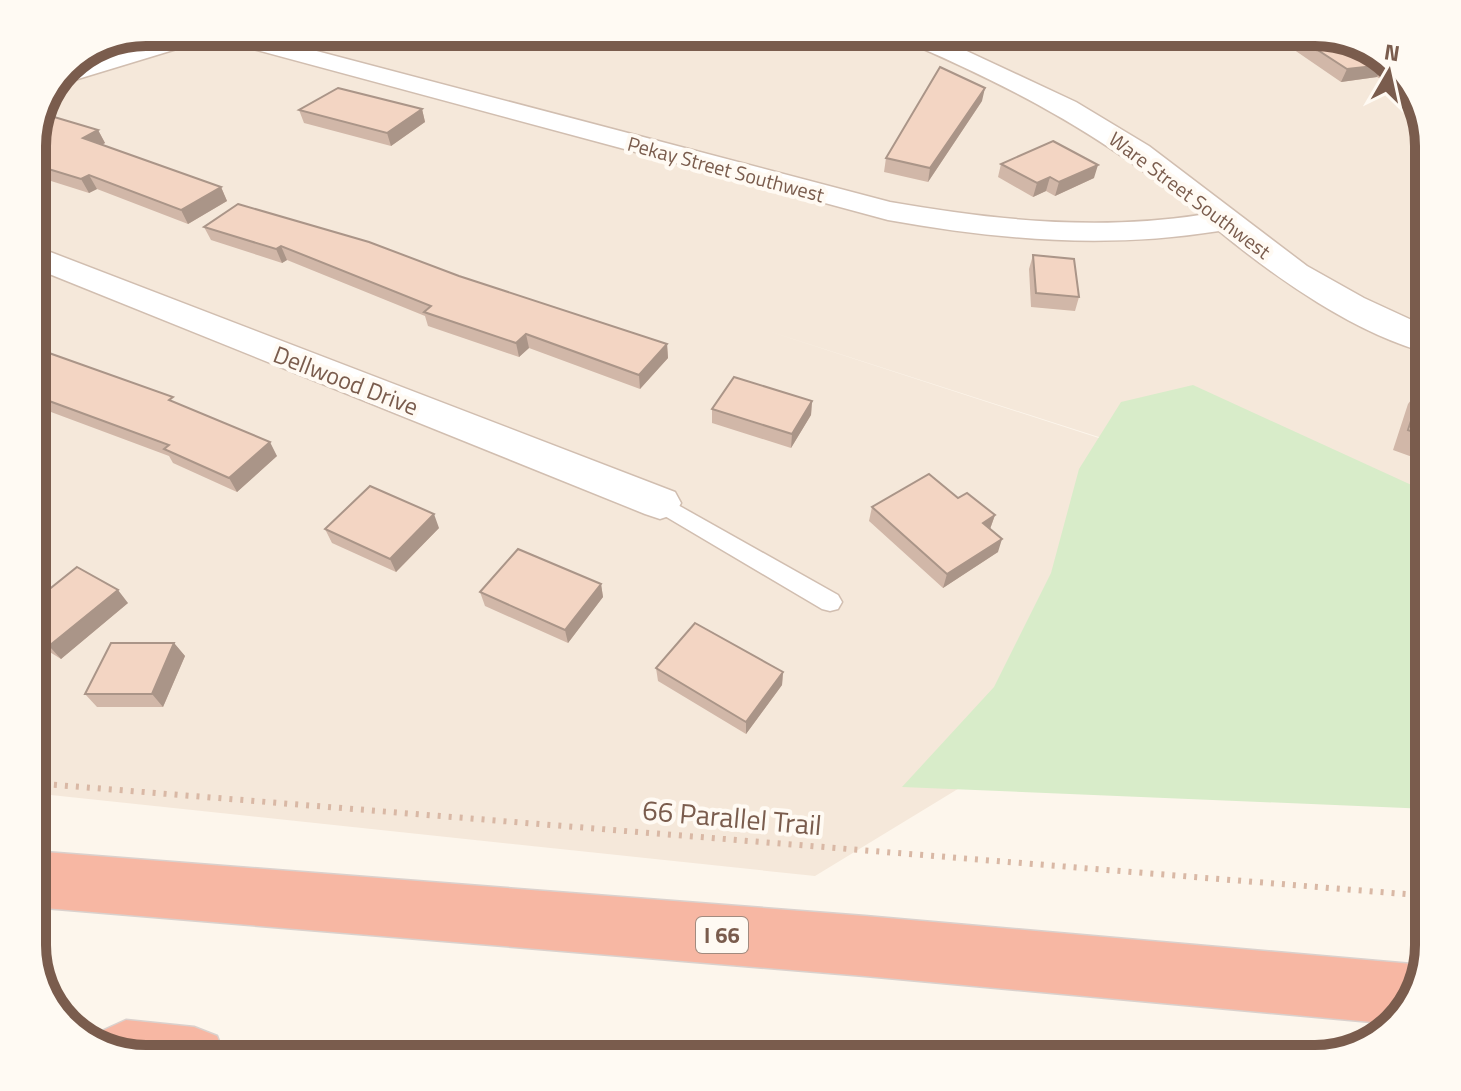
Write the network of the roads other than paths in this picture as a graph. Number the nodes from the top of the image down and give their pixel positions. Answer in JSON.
{"nodes":[{"id":1,"x":169,"y":46,"type":"edge"},
{"id":2,"x":269,"y":46,"type":"edge"},
{"id":3,"x":938,"y":46,"type":"edge"},
{"id":4,"x":78,"y":73,"type":"edge"},
{"id":5,"x":1226,"y":220,"type":"junction"},
{"id":6,"x":46,"y":261,"type":"edge"},
{"id":7,"x":1415,"y":335,"type":"edge"},
{"id":8,"x":660,"y":503,"type":"joint"},
{"id":9,"x":830,"y":602,"type":"dead end"},
{"id":10,"x":46,"y":880,"type":"edge"},
{"id":11,"x":1402,"y":994,"type":"edge"}],
"edges":[{"from":1,"to":4,"type":"street"},
{"from":2,"to":5,"type":"street","name":"Pekay Street Southwest"},
{"from":3,"to":5,"type":"street","name":"Ware Street Southwest"},
{"from":5,"to":7,"type":"street","name":"Ware Street Southwest"},
{"from":6,"to":8,"type":"street","name":"Dellwood Drive"},
{"from":8,"to":9,"type":"lane"},
{"from":10,"to":11,"type":"highway","number":"I 66"}]}
